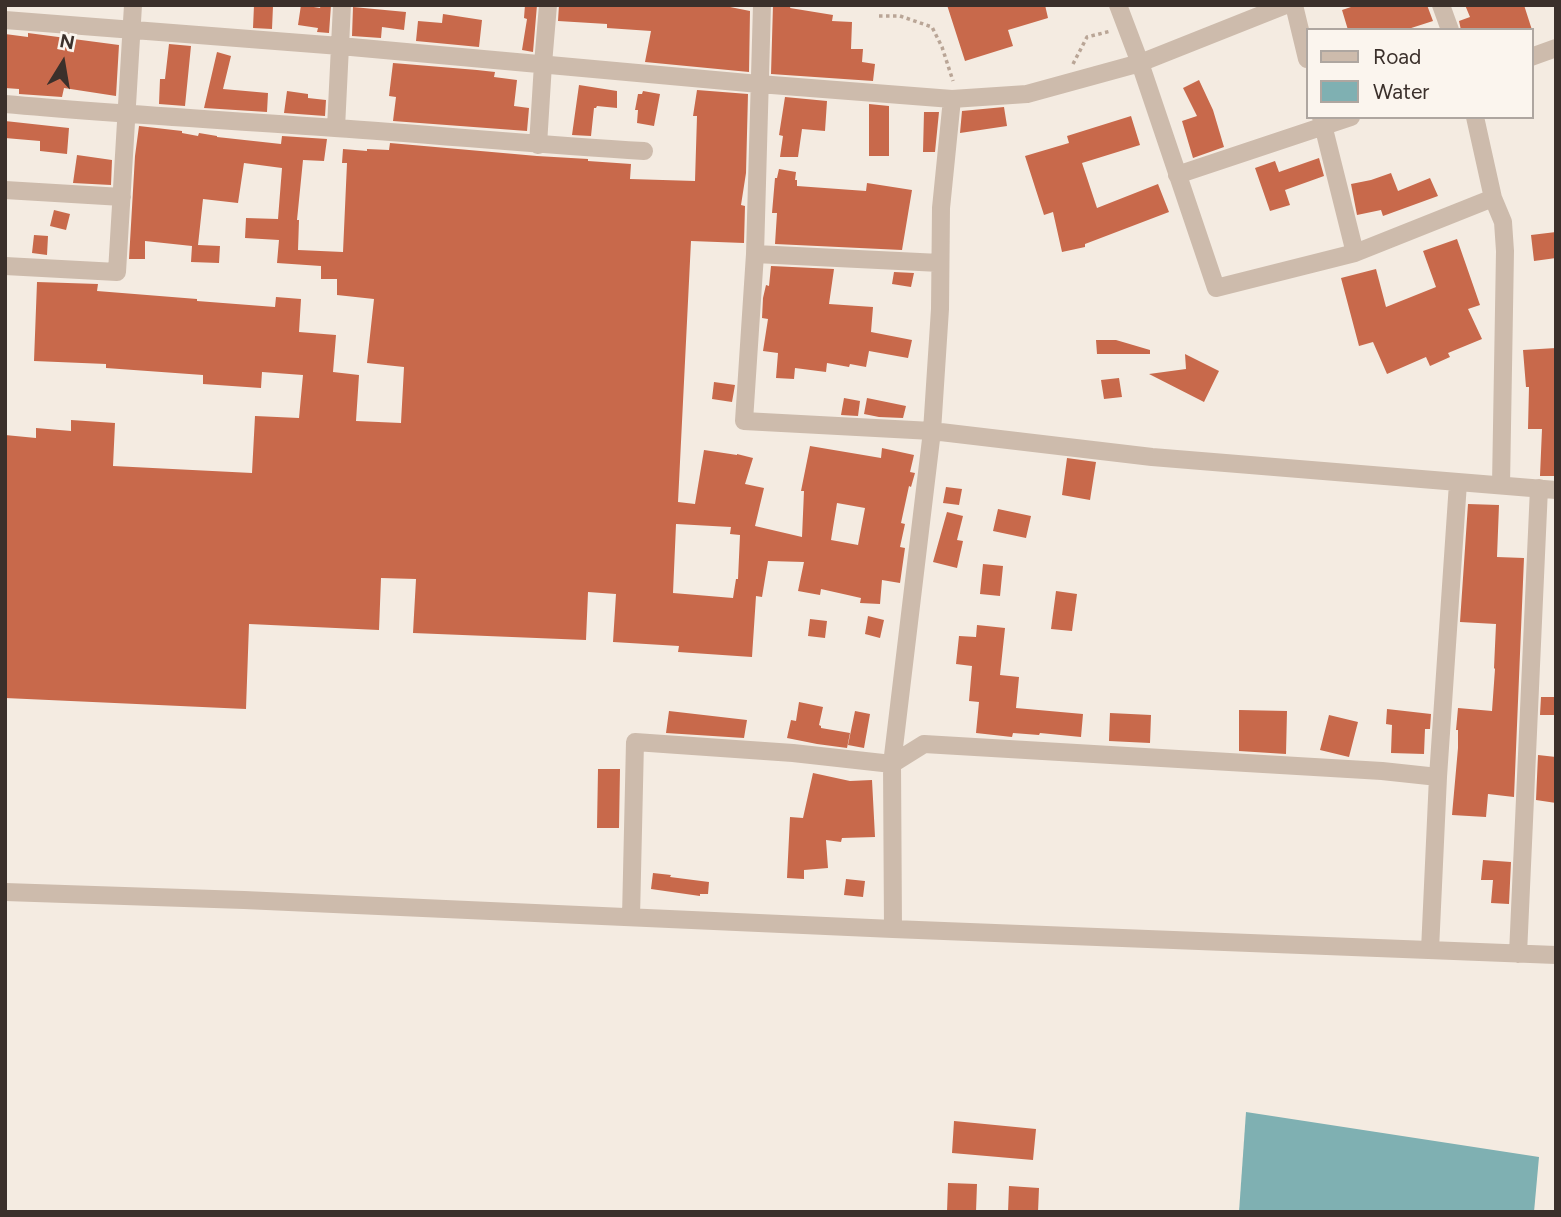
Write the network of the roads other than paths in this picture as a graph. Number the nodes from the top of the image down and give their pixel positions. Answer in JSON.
{"nodes":[{"id":1,"x":133,"y":5,"type":"edge"},
{"id":2,"x":342,"y":5,"type":"edge"},
{"id":3,"x":548,"y":5,"type":"edge"},
{"id":4,"x":762,"y":5,"type":"edge"},
{"id":5,"x":1118,"y":5,"type":"edge"},
{"id":6,"x":1286,"y":5,"type":"edge"},
{"id":7,"x":1294,"y":5,"type":"edge"},
{"id":8,"x":1441,"y":5,"type":"edge"},
{"id":9,"x":5,"y":20,"type":"edge"},
{"id":10,"x":1449,"y":28,"type":"edge"},
{"id":11,"x":131,"y":29,"type":"junction"},
{"id":12,"x":340,"y":46,"type":"junction"},
{"id":13,"x":1556,"y":48,"type":"edge"},
{"id":14,"x":1306,"y":55,"type":"edge"},
{"id":15,"x":1533,"y":56,"type":"edge"},
{"id":16,"x":1140,"y":63,"type":"junction"},
{"id":17,"x":543,"y":64,"type":"junction"},
{"id":18,"x":759,"y":84,"type":"junction"},
{"id":19,"x":957,"y":98,"type":"junction"},
{"id":20,"x":5,"y":104,"type":"edge"},
{"id":21,"x":127,"y":115,"type":"junction"},
{"id":22,"x":1340,"y":119,"type":"edge"},
{"id":23,"x":1475,"y":119,"type":"edge"},
{"id":24,"x":1323,"y":122,"type":"edge"},
{"id":25,"x":336,"y":128,"type":"junction"},
{"id":26,"x":538,"y":145,"type":"junction"},
{"id":27,"x":644,"y":151,"type":"dead end"},
{"id":28,"x":1178,"y":175,"type":"junction"},
{"id":29,"x":5,"y":190,"type":"edge"},
{"id":30,"x":122,"y":197,"type":"junction"},
{"id":31,"x":1493,"y":198,"type":"junction"},
{"id":32,"x":1355,"y":253,"type":"junction"},
{"id":33,"x":754,"y":254,"type":"junction"},
{"id":34,"x":940,"y":263,"type":"junction"},
{"id":35,"x":5,"y":266,"type":"edge"},
{"id":36,"x":932,"y":431,"type":"junction"},
{"id":37,"x":1458,"y":483,"type":"junction"},
{"id":38,"x":1501,"y":485,"type":"junction"},
{"id":39,"x":1547,"y":489,"type":"edge"},
{"id":40,"x":892,"y":764,"type":"junction"},
{"id":41,"x":1438,"y":777,"type":"junction"},
{"id":42,"x":5,"y":892,"type":"edge"},
{"id":43,"x":631,"y":917,"type":"junction"},
{"id":44,"x":893,"y":929,"type":"junction"},
{"id":45,"x":1430,"y":950,"type":"junction"},
{"id":46,"x":1518,"y":954,"type":"junction"},
{"id":47,"x":1556,"y":955,"type":"edge"}],
"edges":[{"from":1,"to":11,"type":"street"},
{"from":2,"to":12,"type":"street"},
{"from":3,"to":17,"type":"street"},
{"from":4,"to":18,"type":"street"},
{"from":5,"to":16,"type":"street"},
{"from":6,"to":16,"type":"street"},
{"from":7,"to":14,"type":"street"},
{"from":8,"to":10,"type":"street"},
{"from":9,"to":11,"type":"street"},
{"from":11,"to":12,"type":"street"},
{"from":11,"to":21,"type":"street"},
{"from":12,"to":17,"type":"street"},
{"from":12,"to":25,"type":"street"},
{"from":13,"to":15,"type":"street"},
{"from":16,"to":19,"type":"street"},
{"from":16,"to":28,"type":"street"},
{"from":17,"to":18,"type":"street"},
{"from":17,"to":26,"type":"street"},
{"from":18,"to":19,"type":"street"},
{"from":18,"to":33,"type":"street"},
{"from":19,"to":34,"type":"street"},
{"from":20,"to":21,"type":"street"},
{"from":21,"to":25,"type":"street"},
{"from":21,"to":30,"type":"street"},
{"from":22,"to":24,"type":"street"},
{"from":23,"to":31,"type":"street"},
{"from":24,"to":28,"type":"street"},
{"from":24,"to":32,"type":"street"},
{"from":25,"to":26,"type":"street"},
{"from":26,"to":27,"type":"street"},
{"from":28,"to":32,"type":"street"},
{"from":29,"to":30,"type":"street"},
{"from":30,"to":35,"type":"street"},
{"from":31,"to":32,"type":"street"},
{"from":31,"to":38,"type":"street"},
{"from":33,"to":34,"type":"street"},
{"from":33,"to":36,"type":"street"},
{"from":34,"to":36,"type":"street"},
{"from":36,"to":37,"type":"street"},
{"from":36,"to":40,"type":"street"},
{"from":37,"to":38,"type":"street"},
{"from":37,"to":41,"type":"street"},
{"from":38,"to":39,"type":"street"},
{"from":39,"to":46,"type":"street"},
{"from":40,"to":41,"type":"street"},
{"from":40,"to":43,"type":"street"},
{"from":40,"to":44,"type":"street"},
{"from":41,"to":45,"type":"street"},
{"from":42,"to":43,"type":"street"},
{"from":43,"to":44,"type":"street"},
{"from":44,"to":45,"type":"street"},
{"from":45,"to":46,"type":"street"},
{"from":46,"to":47,"type":"street"}]}
